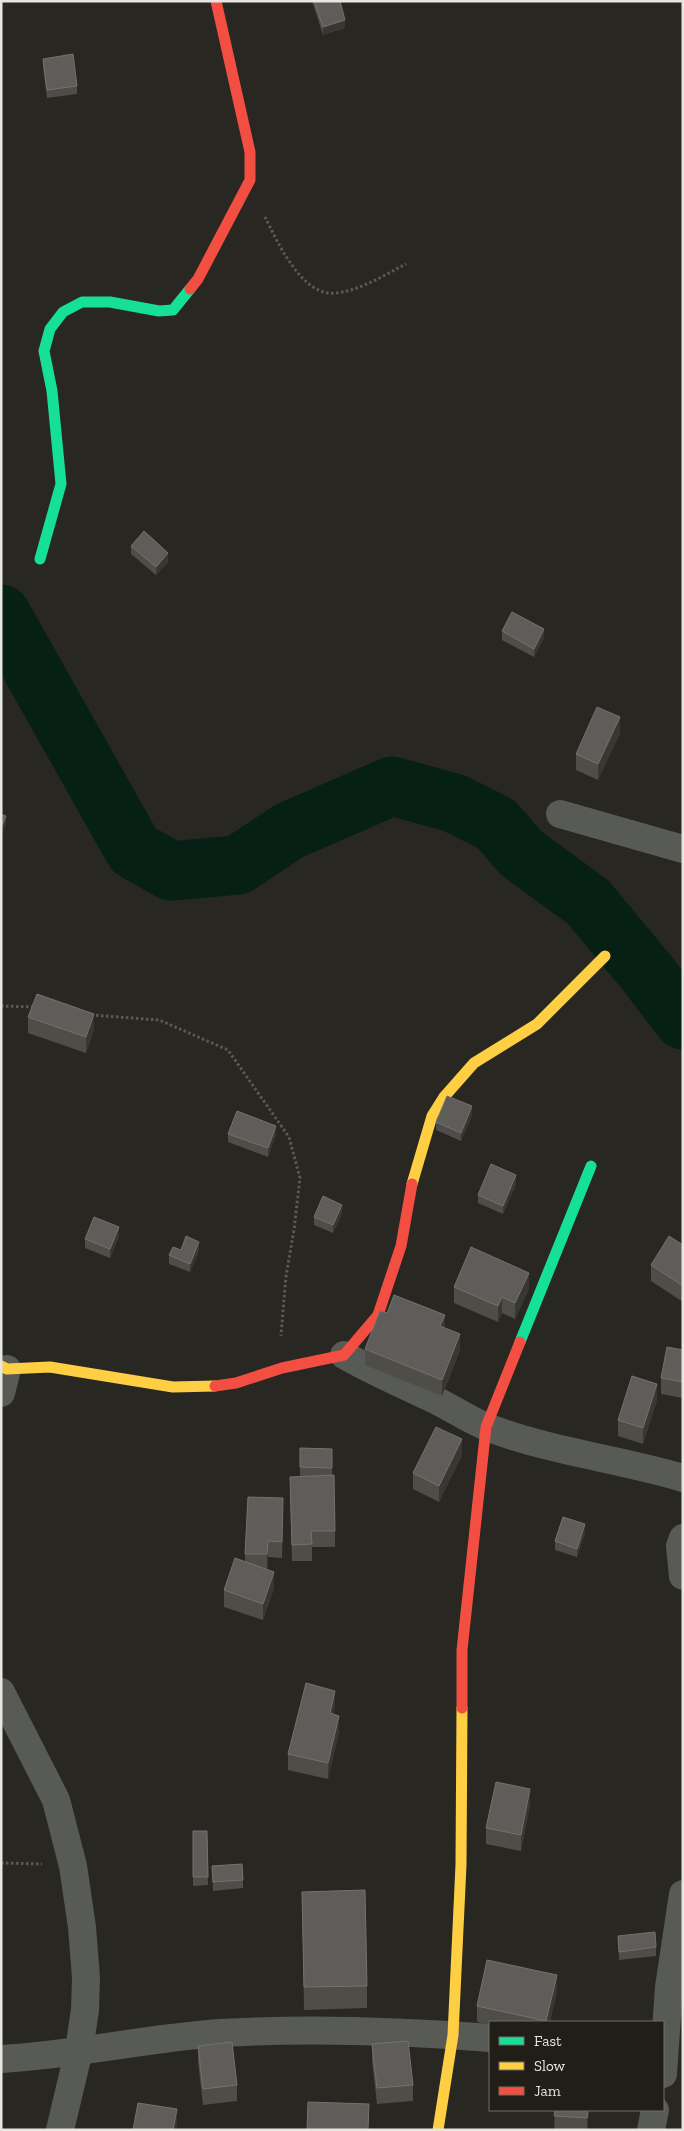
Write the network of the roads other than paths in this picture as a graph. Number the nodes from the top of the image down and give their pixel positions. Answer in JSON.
{"nodes":[{"id":1,"x":216,"y":1,"type":"edge"},
{"id":2,"x":40,"y":559,"type":"dead end"},
{"id":3,"x":560,"y":814,"type":"dead end"},
{"id":4,"x":683,"y":850,"type":"edge"},
{"id":5,"x":605,"y":956,"type":"dead end"},
{"id":6,"x":591,"y":1166,"type":"dead end"},
{"id":7,"x":344,"y":1355,"type":"junction"},
{"id":8,"x":3,"y":1376,"type":"edge"},
{"id":9,"x":486,"y":1427,"type":"junction"},
{"id":10,"x":683,"y":1478,"type":"edge"},
{"id":11,"x":683,"y":1538,"type":"edge"},
{"id":12,"x":683,"y":1576,"type":"edge"},
{"id":13,"x":1,"y":1692,"type":"edge"},
{"id":14,"x":683,"y":1894,"type":"edge"},
{"id":15,"x":453,"y":2035,"type":"junction"},
{"id":16,"x":489,"y":2038,"type":"edge"},
{"id":17,"x":79,"y":2050,"type":"junction"},
{"id":18,"x":1,"y":2059,"type":"edge"},
{"id":19,"x":668,"y":2067,"type":"edge"},
{"id":20,"x":655,"y":2111,"type":"edge"},
{"id":21,"x":60,"y":2130,"type":"edge"},
{"id":22,"x":438,"y":2130,"type":"edge"},
{"id":23,"x":651,"y":2130,"type":"edge"}],
"edges":[{"from":1,"to":2,"type":"street"},
{"from":3,"to":4,"type":"street"},
{"from":5,"to":7,"type":"street"},
{"from":6,"to":9,"type":"street"},
{"from":7,"to":8,"type":"street"},
{"from":7,"to":9,"type":"street"},
{"from":9,"to":10,"type":"street"},
{"from":9,"to":15,"type":"street"},
{"from":11,"to":12,"type":"street"},
{"from":13,"to":17,"type":"street"},
{"from":14,"to":19,"type":"street"},
{"from":15,"to":16,"type":"street"},
{"from":15,"to":17,"type":"street"},
{"from":15,"to":22,"type":"street"},
{"from":17,"to":18,"type":"street"},
{"from":17,"to":21,"type":"street"},
{"from":20,"to":23,"type":"street"}]}
